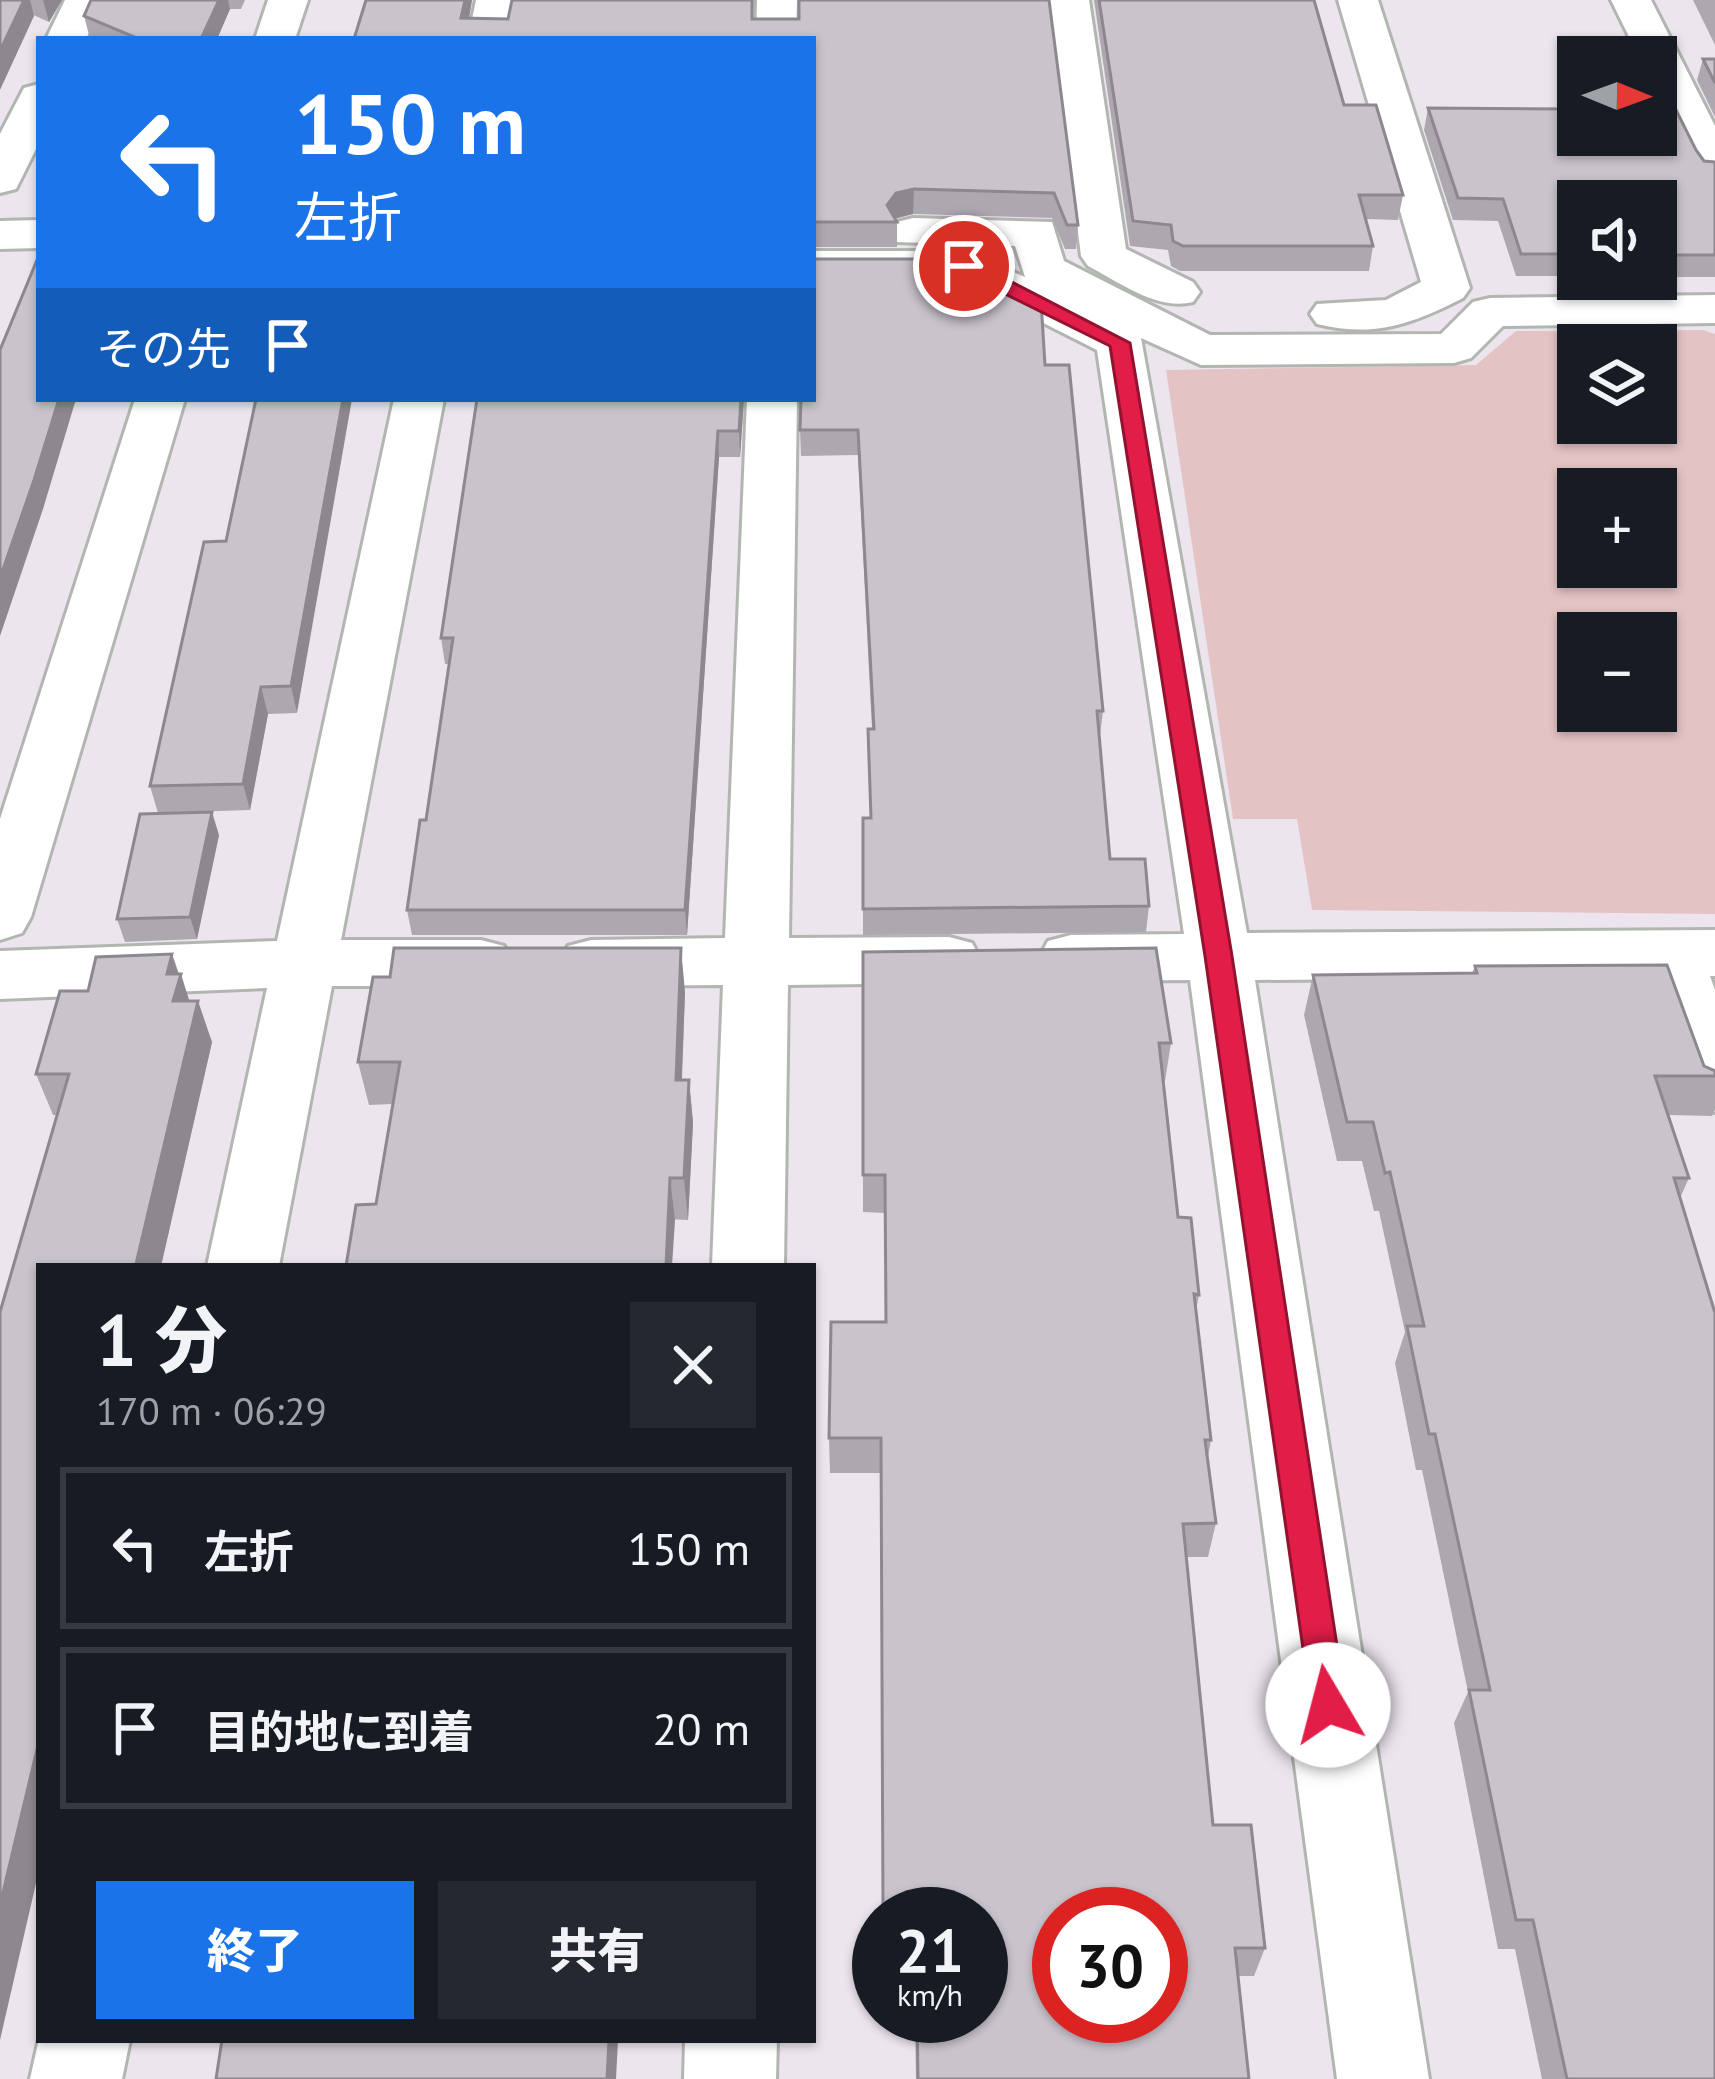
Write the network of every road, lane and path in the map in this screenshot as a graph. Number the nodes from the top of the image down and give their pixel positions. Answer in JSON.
{"nodes":[{"id":1,"x":85,"y":0,"type":"edge"},
{"id":2,"x":288,"y":0,"type":"edge"},
{"id":3,"x":496,"y":0,"type":"edge"},
{"id":4,"x":777,"y":0,"type":"edge"},
{"id":5,"x":1069,"y":0,"type":"edge"},
{"id":6,"x":1358,"y":0,"type":"edge"},
{"id":7,"x":1630,"y":0,"type":"edge"},
{"id":8,"x":67,"y":36,"type":"edge"},
{"id":9,"x":276,"y":36,"type":"edge"},
{"id":10,"x":489,"y":36,"type":"edge"},
{"id":11,"x":776,"y":36,"type":"edge"},
{"id":12,"x":36,"y":103,"type":"edge"},
{"id":13,"x":1715,"y":169,"type":"edge"},
{"id":14,"x":0,"y":180,"type":"edge"},
{"id":15,"x":816,"y":232,"type":"edge"},
{"id":16,"x":36,"y":234,"type":"edge"},
{"id":17,"x":0,"y":235,"type":"edge"},
{"id":18,"x":816,"y":265,"type":"edge"},
{"id":19,"x":1715,"y":309,"type":"edge"},
{"id":20,"x":159,"y":402,"type":"edge"},
{"id":21,"x":418,"y":402,"type":"edge"},
{"id":22,"x":772,"y":402,"type":"edge"},
{"id":23,"x":0,"y":917,"type":"edge"},
{"id":24,"x":1693,"y":953,"type":"edge"},
{"id":25,"x":1219,"y":956,"type":"junction"},
{"id":26,"x":305,"y":963,"type":"junction"},
{"id":27,"x":754,"y":964,"type":"junction"},
{"id":28,"x":0,"y":975,"type":"edge"},
{"id":29,"x":1715,"y":1086,"type":"edge"},
{"id":30,"x":244,"y":1263,"type":"edge"},
{"id":31,"x":748,"y":1263,"type":"edge"},
{"id":32,"x":83,"y":2043,"type":"edge"},
{"id":33,"x":731,"y":2043,"type":"edge"},
{"id":34,"x":76,"y":2079,"type":"edge"},
{"id":35,"x":730,"y":2079,"type":"edge"},
{"id":36,"x":1383,"y":2079,"type":"edge"}],
"edges":[{"from":1,"to":8,"type":"street"},
{"from":2,"to":9,"type":"street"},
{"from":3,"to":10,"type":"street"},
{"from":4,"to":11,"type":"street"},
{"from":5,"to":6,"type":"street"},
{"from":7,"to":13,"type":"street"},
{"from":12,"to":14,"type":"street"},
{"from":15,"to":19,"type":"street"},
{"from":16,"to":17,"type":"street"},
{"from":18,"to":25,"type":"street"},
{"from":20,"to":23,"type":"street"},
{"from":21,"to":26,"type":"street"},
{"from":22,"to":27,"type":"street"},
{"from":24,"to":25,"type":"street"},
{"from":24,"to":29,"type":"street"},
{"from":25,"to":27,"type":"street"},
{"from":25,"to":36,"type":"street"},
{"from":26,"to":27,"type":"street"},
{"from":26,"to":28,"type":"street"},
{"from":26,"to":30,"type":"street"},
{"from":27,"to":31,"type":"street"},
{"from":32,"to":34,"type":"street"},
{"from":33,"to":35,"type":"street"}]}
